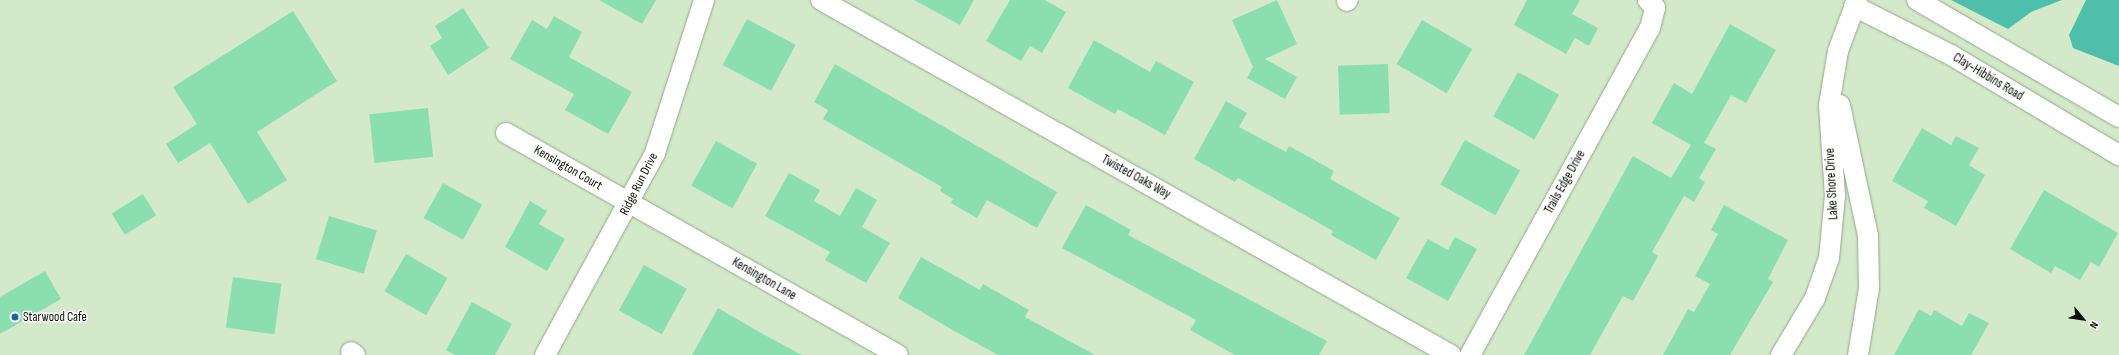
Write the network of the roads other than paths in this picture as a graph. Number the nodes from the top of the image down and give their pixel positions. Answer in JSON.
{"nodes":[{"id":1,"x":704,"y":0,"type":"edge"},
{"id":2,"x":821,"y":0,"type":"edge"},
{"id":3,"x":1918,"y":0,"type":"edge"},
{"id":4,"x":1856,"y":3,"type":"edge"},
{"id":5,"x":1651,"y":4,"type":"edge"},
{"id":6,"x":1836,"y":74,"type":"junction"},
{"id":7,"x":2119,"y":118,"type":"edge"},
{"id":8,"x":506,"y":133,"type":"dead end"},
{"id":9,"x":2119,"y":155,"type":"edge"},
{"id":10,"x":630,"y":203,"type":"junction"},
{"id":11,"x":545,"y":355,"type":"edge"},
{"id":12,"x":898,"y":355,"type":"edge"},
{"id":13,"x":1451,"y":355,"type":"edge"},
{"id":14,"x":1470,"y":355,"type":"edge"},
{"id":15,"x":1781,"y":355,"type":"edge"},
{"id":16,"x":1858,"y":355,"type":"edge"}],
"edges":[{"from":1,"to":10,"type":"street","name":"Ridge Run Drive"},
{"from":2,"to":13,"type":"street","name":"Twisted Oaks Way"},
{"from":3,"to":7,"type":"street"},
{"from":4,"to":6,"type":"street","name":"Lake Shore Drive"},
{"from":4,"to":9,"type":"street","name":"Clay-Hibbins Road"},
{"from":5,"to":14,"type":"street","name":"Trails Edge Drive"},
{"from":6,"to":15,"type":"street","name":"Lake Shore Drive"},
{"from":6,"to":16,"type":"street","name":"Lake Shore Drive"},
{"from":8,"to":10,"type":"street","name":"Kensington Court"},
{"from":10,"to":11,"type":"street","name":"Ridge Run Drive"},
{"from":10,"to":12,"type":"street","name":"Kensington Lane"}]}
